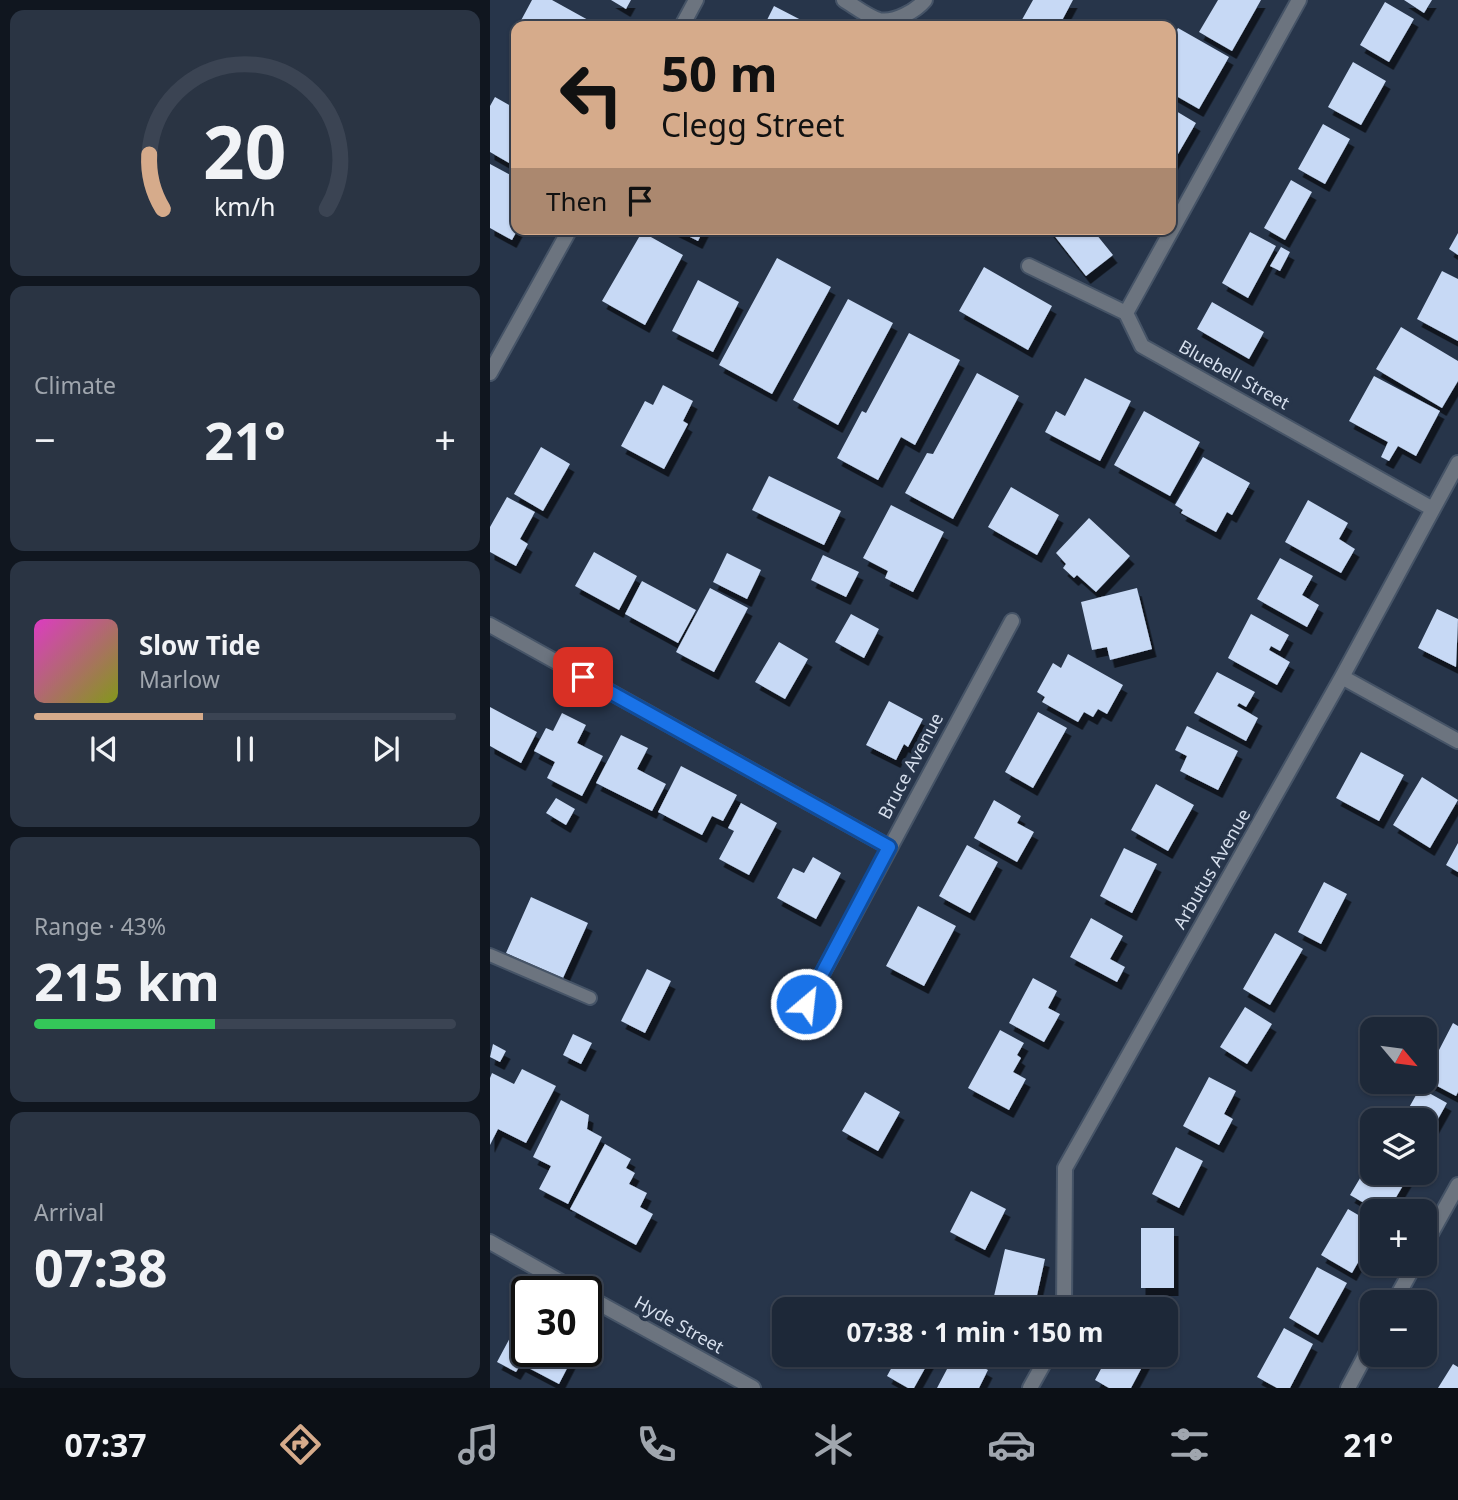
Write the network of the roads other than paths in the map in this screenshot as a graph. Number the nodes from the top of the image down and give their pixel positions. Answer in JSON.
{"nodes":[{"id":1,"x":696,"y":0,"type":"edge"},
{"id":2,"x":844,"y":0,"type":"edge"},
{"id":3,"x":925,"y":0,"type":"edge"},
{"id":4,"x":1299,"y":0,"type":"edge"},
{"id":5,"x":685,"y":21,"type":"edge"},
{"id":6,"x":1176,"y":223,"type":"edge"},
{"id":7,"x":567,"y":235,"type":"edge"},
{"id":8,"x":1169,"y":235,"type":"edge"},
{"id":9,"x":1029,"y":266,"type":"dead end"},
{"id":10,"x":1126,"y":313,"type":"junction"},
{"id":11,"x":490,"y":373,"type":"edge"},
{"id":12,"x":1458,"y":463,"type":"edge"},
{"id":13,"x":1433,"y":509,"type":"junction"},
{"id":14,"x":1012,"y":621,"type":"dead end"},
{"id":15,"x":490,"y":625,"type":"edge"},
{"id":16,"x":1342,"y":677,"type":"junction"},
{"id":17,"x":1458,"y":741,"type":"edge"},
{"id":18,"x":889,"y":847,"type":"junction"},
{"id":19,"x":490,"y":955,"type":"edge"},
{"id":20,"x":590,"y":998,"type":"dead end"},
{"id":21,"x":806,"y":1004,"type":"dead end"},
{"id":22,"x":1458,"y":1185,"type":"edge"},
{"id":23,"x":1437,"y":1223,"type":"edge"},
{"id":24,"x":490,"y":1242,"type":"edge"},
{"id":25,"x":551,"y":1276,"type":"edge"},
{"id":26,"x":1064,"y":1297,"type":"edge"},
{"id":27,"x":602,"y":1305,"type":"edge"},
{"id":28,"x":1360,"y":1366,"type":"edge"},
{"id":29,"x":1042,"y":1367,"type":"edge"},
{"id":30,"x":753,"y":1388,"type":"edge"},
{"id":31,"x":1030,"y":1388,"type":"edge"},
{"id":32,"x":1348,"y":1388,"type":"edge"}],
"edges":[{"from":1,"to":5,"type":"street"},
{"from":2,"to":3,"type":"street"},
{"from":4,"to":6,"type":"street"},
{"from":7,"to":11,"type":"street"},
{"from":8,"to":10,"type":"street"},
{"from":9,"to":10,"type":"street"},
{"from":10,"to":13,"type":"street","name":"Bluebell Street"},
{"from":12,"to":13,"type":"street","name":"Arbutus Avenue"},
{"from":13,"to":16,"type":"street","name":"Arbutus Avenue"},
{"from":14,"to":18,"type":"street","name":"Bruce Avenue"},
{"from":15,"to":18,"type":"street"},
{"from":16,"to":17,"type":"street"},
{"from":16,"to":26,"type":"street","name":"Arbutus Avenue"},
{"from":18,"to":21,"type":"street","name":"Bruce Avenue"},
{"from":19,"to":20,"type":"lane"},
{"from":22,"to":23,"type":"street"},
{"from":24,"to":25,"type":"street"},
{"from":27,"to":30,"type":"street","name":"Hyde Street"},
{"from":28,"to":32,"type":"street"},
{"from":29,"to":31,"type":"street"}]}
